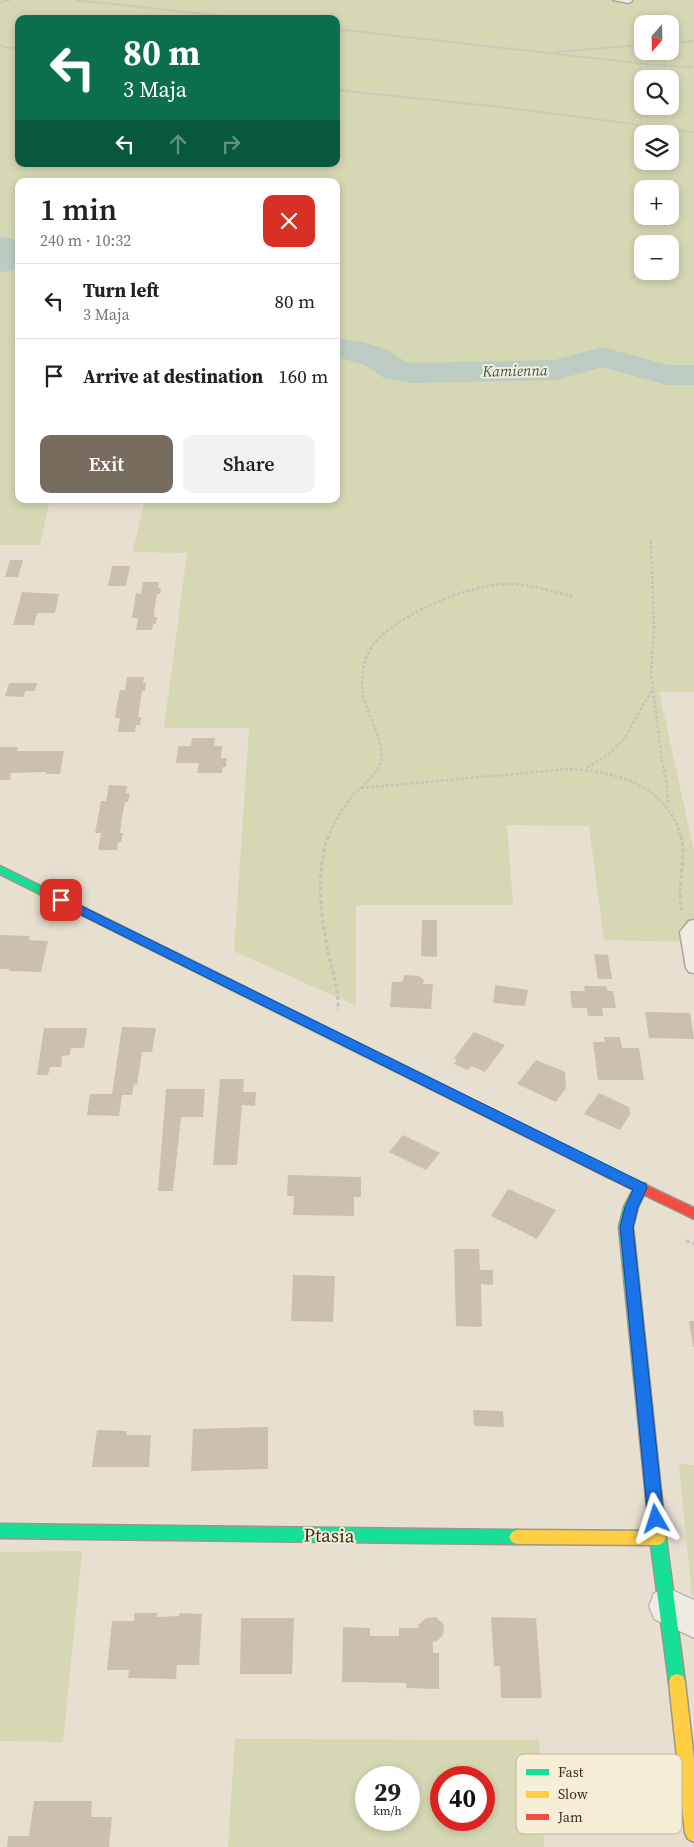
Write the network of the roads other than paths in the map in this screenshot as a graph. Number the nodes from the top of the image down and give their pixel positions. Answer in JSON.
{"nodes":[{"id":1,"x":616,"y":0,"type":"edge"},
{"id":2,"x":629,"y":1,"type":"edge"},
{"id":3,"x":0,"y":870,"type":"edge"},
{"id":4,"x":691,"y":929,"type":"edge"},
{"id":5,"x":694,"y":968,"type":"edge"},
{"id":6,"x":641,"y":1188,"type":"junction"},
{"id":7,"x":694,"y":1214,"type":"edge"},
{"id":8,"x":0,"y":1531,"type":"edge"},
{"id":9,"x":658,"y":1538,"type":"junction"},
{"id":10,"x":681,"y":1613,"type":"edge"},
{"id":11,"x":694,"y":1834,"type":"edge"}],
"edges":[{"from":1,"to":2,"type":"lane"},
{"from":3,"to":6,"type":"street"},
{"from":4,"to":5,"type":"lane"},
{"from":6,"to":7,"type":"street"},
{"from":6,"to":9,"type":"street"},
{"from":8,"to":9,"type":"street","name":"Ptasia"},
{"from":9,"to":10,"type":"street"},
{"from":10,"to":11,"type":"street"}]}
